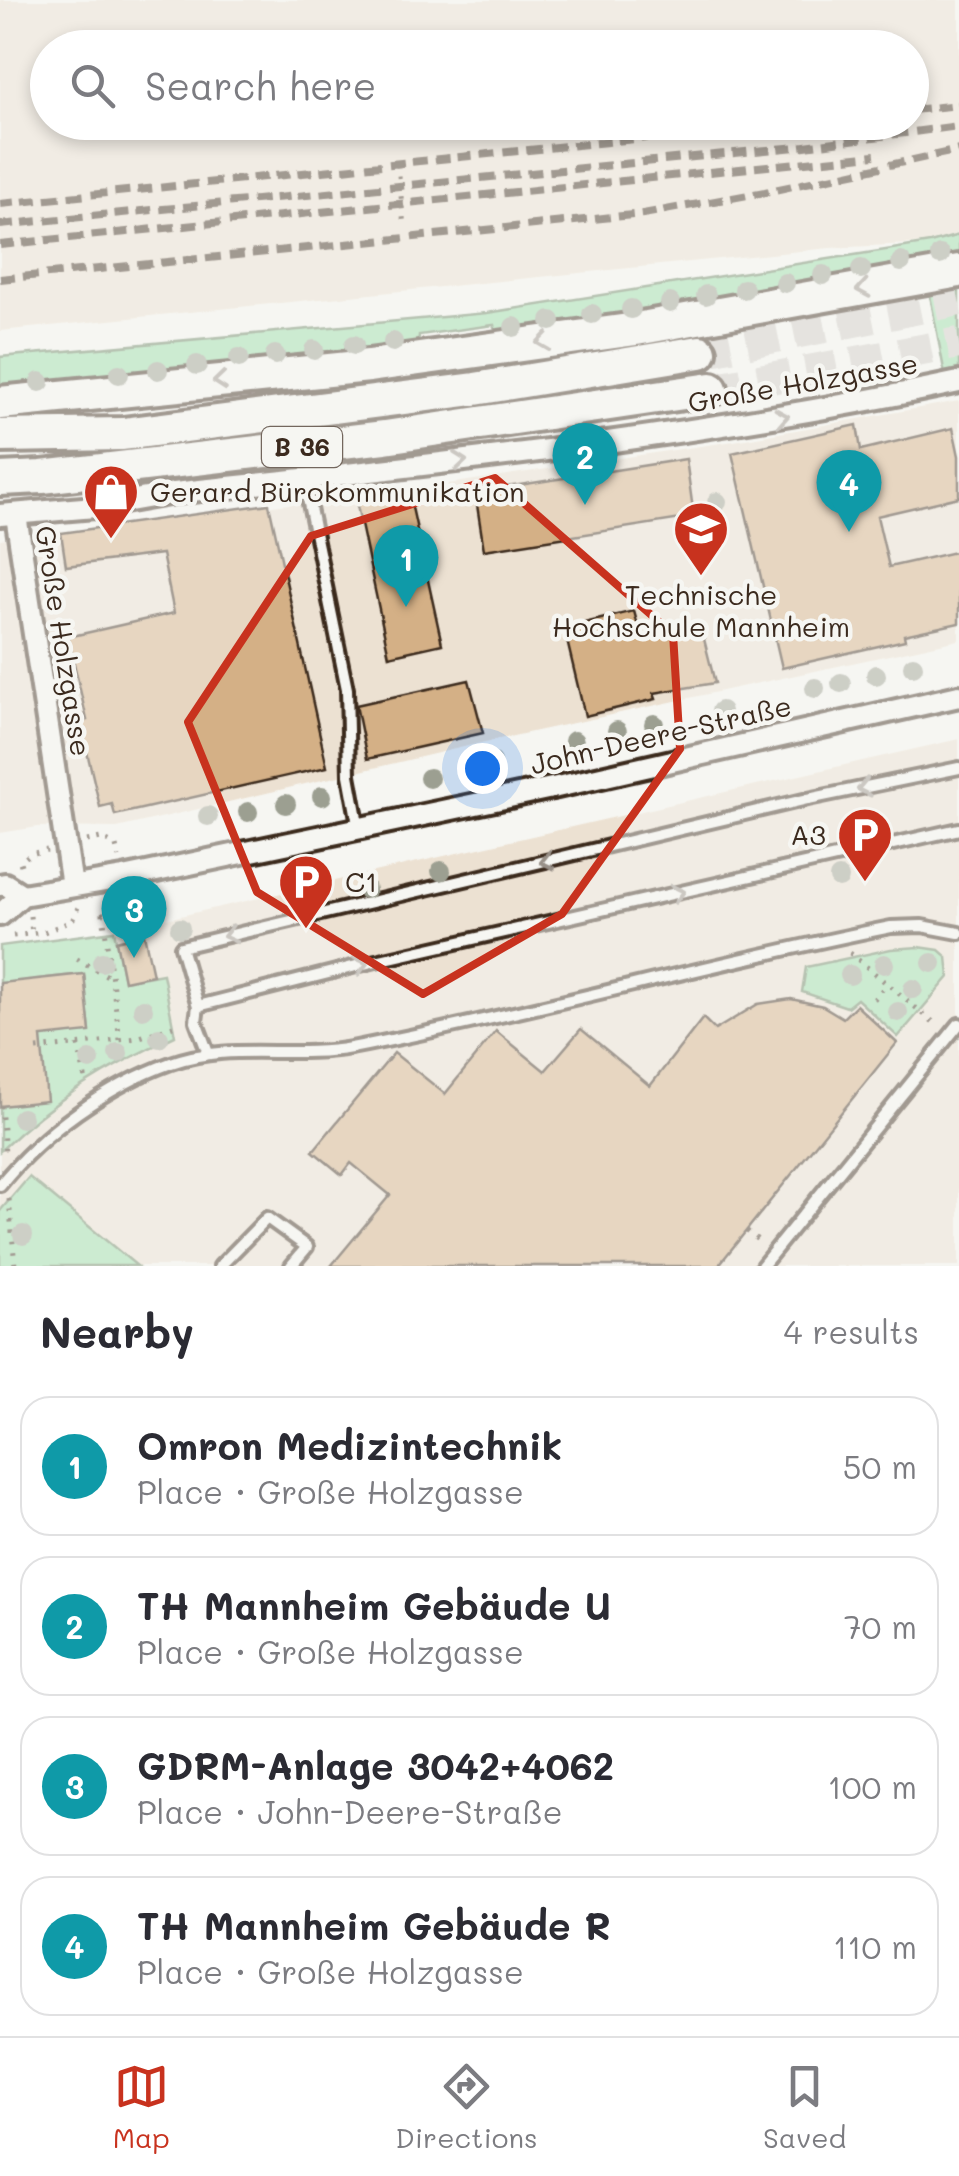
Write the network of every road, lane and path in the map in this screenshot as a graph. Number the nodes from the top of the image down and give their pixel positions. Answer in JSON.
{"nodes":[{"id":1,"x":398,"y":165,"type":"dead end"},
{"id":2,"x":404,"y":226,"type":"dead end"},
{"id":3,"x":959,"y":271,"type":"edge"},
{"id":4,"x":700,"y":352,"type":"tunnel mouth"},
{"id":5,"x":959,"y":382,"type":"edge"},
{"id":6,"x":711,"y":388,"type":"tunnel mouth"},
{"id":7,"x":0,"y":404,"type":"edge"},
{"id":8,"x":0,"y":436,"type":"edge"},
{"id":9,"x":0,"y":479,"type":"edge"},
{"id":10,"x":304,"y":479,"type":"junction"},
{"id":11,"x":8,"y":515,"type":"edge"},
{"id":12,"x":959,"y":696,"type":"edge"},
{"id":13,"x":959,"y":768,"type":"edge"},
{"id":14,"x":959,"y":829,"type":"edge"},
{"id":15,"x":359,"y":830,"type":"junction"},
{"id":16,"x":122,"y":878,"type":"junction"},
{"id":17,"x":0,"y":885,"type":"edge"},
{"id":18,"x":77,"y":886,"type":"junction"},
{"id":19,"x":22,"y":895,"type":"junction"},
{"id":20,"x":0,"y":914,"type":"edge"},
{"id":21,"x":959,"y":933,"type":"edge"},
{"id":22,"x":0,"y":937,"type":"edge"},
{"id":23,"x":832,"y":939,"type":"junction"},
{"id":24,"x":77,"y":959,"type":"dead end"},
{"id":25,"x":112,"y":979,"type":"junction"},
{"id":26,"x":887,"y":984,"type":"junction"},
{"id":27,"x":874,"y":999,"type":"dead end"},
{"id":28,"x":198,"y":1006,"type":"junction"},
{"id":29,"x":959,"y":1024,"type":"edge"},
{"id":30,"x":173,"y":1026,"type":"dead end"},
{"id":31,"x":950,"y":1036,"type":"junction"},
{"id":32,"x":120,"y":1040,"type":"junction"},
{"id":33,"x":37,"y":1050,"type":"dead end"},
{"id":34,"x":208,"y":1053,"type":"junction"},
{"id":35,"x":0,"y":1184,"type":"edge"},
{"id":36,"x":220,"y":1266,"type":"edge"},
{"id":37,"x":291,"y":1266,"type":"edge"},
{"id":38,"x":762,"y":1266,"type":"edge"}],
"edges":[{"from":1,"to":2,"type":"path"},
{"from":3,"to":7,"type":"main road","one_way":true},
{"from":4,"to":8,"type":"main road","number":"B 36"},
{"from":10,"to":5,"type":"street","name":"Große Holzgasse","one_way":true},
{"from":6,"to":9,"type":"main road","number":"B 36"},
{"from":10,"to":11,"type":"street","name":"Große Holzgasse"},
{"from":10,"to":15,"type":"lane"},
{"from":11,"to":18,"type":"street","name":"Große Holzgasse"},
{"from":12,"to":15,"type":"street","name":"John-Deere-Straße"},
{"from":13,"to":28,"type":"lane","one_way":true},
{"from":28,"to":14,"type":"lane","one_way":true},
{"from":15,"to":16,"type":"street","name":"John-Deere-Straße"},
{"from":16,"to":18,"type":"street","name":"John-Deere-Straße"},
{"from":16,"to":25,"type":"path"},
{"from":17,"to":19,"type":"street"},
{"from":18,"to":19,"type":"street","name":"John-Deere-Straße"},
{"from":18,"to":22,"type":"path"},
{"from":19,"to":20,"type":"street"},
{"from":21,"to":23,"type":"lane"},
{"from":23,"to":26,"type":"path"},
{"from":23,"to":34,"type":"lane"},
{"from":24,"to":25,"type":"path"},
{"from":25,"to":32,"type":"path"},
{"from":26,"to":27,"type":"path"},
{"from":26,"to":31,"type":"path"},
{"from":28,"to":34,"type":"lane"},
{"from":29,"to":31,"type":"lane"},
{"from":30,"to":32,"type":"path"},
{"from":31,"to":38,"type":"lane"},
{"from":32,"to":33,"type":"path"},
{"from":34,"to":35,"type":"lane"},
{"from":36,"to":37,"type":"lane"}]}
